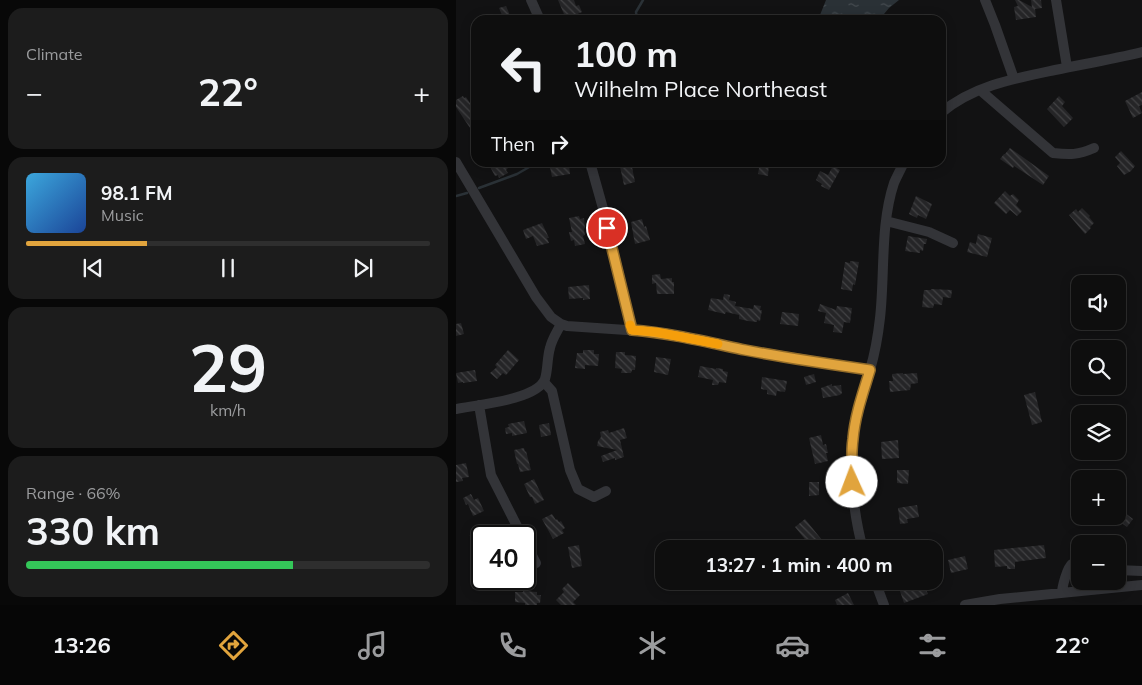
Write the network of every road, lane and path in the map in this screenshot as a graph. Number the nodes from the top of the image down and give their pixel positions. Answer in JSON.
{"nodes":[{"id":1,"x":531,"y":0,"type":"edge"},
{"id":2,"x":985,"y":0,"type":"edge"},
{"id":3,"x":1056,"y":0,"type":"edge"},
{"id":4,"x":538,"y":15,"type":"edge"},
{"id":5,"x":1142,"y":52,"type":"edge"},
{"id":6,"x":1067,"y":67,"type":"junction"},
{"id":7,"x":1014,"y":79,"type":"junction"},
{"id":8,"x":980,"y":90,"type":"junction"},
{"id":9,"x":946,"y":109,"type":"edge"},
{"id":10,"x":1094,"y":148,"type":"dead end"},
{"id":11,"x":456,"y":162,"type":"edge"},
{"id":12,"x":591,"y":167,"type":"edge"},
{"id":13,"x":902,"y":167,"type":"edge"},
{"id":14,"x":886,"y":221,"type":"junction"},
{"id":15,"x":954,"y":243,"type":"dead end"},
{"id":16,"x":561,"y":324,"type":"junction"},
{"id":17,"x":632,"y":330,"type":"junction"},
{"id":18,"x":870,"y":370,"type":"junction"},
{"id":19,"x":544,"y":382,"type":"junction"},
{"id":20,"x":479,"y":405,"type":"junction"},
{"id":21,"x":456,"y":409,"type":"edge"},
{"id":22,"x":606,"y":491,"type":"dead end"},
{"id":23,"x":516,"y":525,"type":"edge"},
{"id":24,"x":861,"y":540,"type":"edge"},
{"id":25,"x":1071,"y":565,"type":"edge"},
{"id":26,"x":1126,"y":570,"type":"edge"},
{"id":27,"x":1142,"y":571,"type":"edge"},
{"id":28,"x":1142,"y":585,"type":"edge"},
{"id":29,"x":878,"y":590,"type":"edge"},
{"id":30,"x":1062,"y":593,"type":"junction"},
{"id":31,"x":884,"y":605,"type":"edge"},
{"id":32,"x":965,"y":605,"type":"edge"}],
"edges":[{"from":1,"to":4,"type":"street"},
{"from":2,"to":7,"type":"street"},
{"from":3,"to":6,"type":"street"},
{"from":5,"to":6,"type":"street"},
{"from":6,"to":7,"type":"street"},
{"from":7,"to":8,"type":"street"},
{"from":8,"to":9,"type":"street"},
{"from":8,"to":10,"type":"street"},
{"from":11,"to":16,"type":"street"},
{"from":12,"to":17,"type":"street"},
{"from":13,"to":14,"type":"street"},
{"from":14,"to":15,"type":"street"},
{"from":14,"to":18,"type":"street"},
{"from":16,"to":17,"type":"street"},
{"from":16,"to":19,"type":"street"},
{"from":17,"to":18,"type":"street"},
{"from":18,"to":24,"type":"street"},
{"from":19,"to":20,"type":"street"},
{"from":19,"to":22,"type":"street"},
{"from":20,"to":21,"type":"street"},
{"from":20,"to":23,"type":"street"},
{"from":25,"to":30,"type":"street"},
{"from":26,"to":27,"type":"street"},
{"from":28,"to":30,"type":"street"},
{"from":29,"to":31,"type":"street"},
{"from":30,"to":32,"type":"street"}]}
